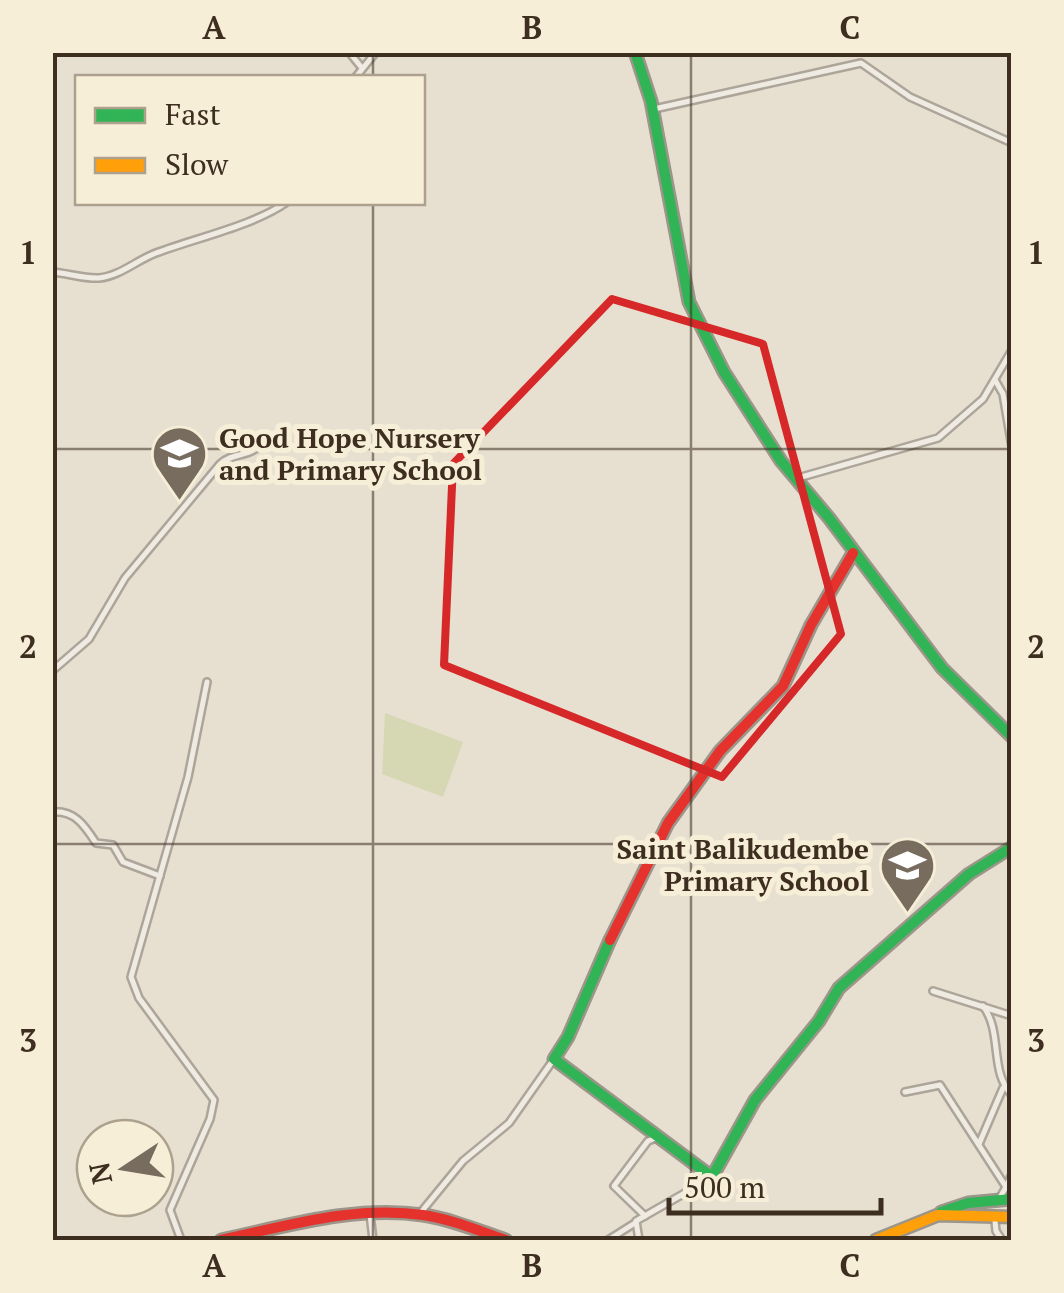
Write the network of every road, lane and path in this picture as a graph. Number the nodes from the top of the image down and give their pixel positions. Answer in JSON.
{"nodes":[{"id":1,"x":349,"y":52,"type":"edge"},
{"id":2,"x":376,"y":52,"type":"edge"},
{"id":3,"x":635,"y":52,"type":"edge"},
{"id":4,"x":362,"y":68,"type":"junction"},
{"id":5,"x":357,"y":75,"type":"edge"},
{"id":6,"x":652,"y":110,"type":"junction"},
{"id":7,"x":1012,"y":143,"type":"edge"},
{"id":8,"x":281,"y":205,"type":"edge"},
{"id":9,"x":52,"y":272,"type":"edge"},
{"id":10,"x":1012,"y":350,"type":"edge"},
{"id":11,"x":995,"y":380,"type":"junction"},
{"id":12,"x":258,"y":446,"type":"dead end"},
{"id":13,"x":1012,"y":446,"type":"edge"},
{"id":14,"x":795,"y":480,"type":"junction"},
{"id":15,"x":853,"y":553,"type":"junction"},
{"id":16,"x":52,"y":671,"type":"edge"},
{"id":17,"x":207,"y":682,"type":"dead end"},
{"id":18,"x":1012,"y":738,"type":"edge"},
{"id":19,"x":52,"y":812,"type":"edge"},
{"id":20,"x":1012,"y":846,"type":"edge"},
{"id":21,"x":160,"y":876,"type":"junction"},
{"id":22,"x":933,"y":991,"type":"dead end"},
{"id":23,"x":983,"y":1006,"type":"junction"},
{"id":24,"x":1012,"y":1016,"type":"edge"},
{"id":25,"x":554,"y":1059,"type":"junction"},
{"id":26,"x":1003,"y":1086,"type":"junction"},
{"id":27,"x":905,"y":1092,"type":"dead end"},
{"id":28,"x":1012,"y":1095,"type":"edge"},
{"id":29,"x":658,"y":1137,"type":"junction"},
{"id":30,"x":979,"y":1144,"type":"junction"},
{"id":31,"x":1012,"y":1174,"type":"edge"},
{"id":32,"x":712,"y":1177,"type":"junction"},
{"id":33,"x":1006,"y":1187,"type":"junction"},
{"id":34,"x":1012,"y":1199,"type":"edge"},
{"id":35,"x":998,"y":1200,"type":"junction"},
{"id":36,"x":370,"y":1213,"type":"junction"},
{"id":37,"x":419,"y":1215,"type":"junction"},
{"id":38,"x":938,"y":1215,"type":"junction"},
{"id":39,"x":645,"y":1216,"type":"junction"},
{"id":40,"x":1006,"y":1216,"type":"edge"},
{"id":41,"x":635,"y":1224,"type":"junction"},
{"id":42,"x":914,"y":1225,"type":"junction"},
{"id":43,"x":182,"y":1240,"type":"edge"},
{"id":44,"x":221,"y":1240,"type":"edge"},
{"id":45,"x":373,"y":1240,"type":"edge"},
{"id":46,"x":506,"y":1240,"type":"edge"},
{"id":47,"x":608,"y":1240,"type":"edge"},
{"id":48,"x":639,"y":1240,"type":"edge"},
{"id":49,"x":876,"y":1240,"type":"edge"},
{"id":50,"x":889,"y":1240,"type":"edge"},
{"id":51,"x":1002,"y":1240,"type":"edge"}],
"edges":[{"from":1,"to":4,"type":"street"},
{"from":2,"to":4,"type":"street"},
{"from":3,"to":6,"type":"main road"},
{"from":4,"to":5,"type":"street"},
{"from":6,"to":7,"type":"street"},
{"from":6,"to":14,"type":"main road"},
{"from":8,"to":9,"type":"street"},
{"from":10,"to":11,"type":"street"},
{"from":11,"to":13,"type":"street"},
{"from":11,"to":14,"type":"street"},
{"from":12,"to":16,"type":"street"},
{"from":14,"to":15,"type":"main road"},
{"from":15,"to":18,"type":"main road"},
{"from":15,"to":25,"type":"main road"},
{"from":17,"to":21,"type":"street"},
{"from":19,"to":21,"type":"street"},
{"from":20,"to":32,"type":"main road"},
{"from":21,"to":43,"type":"street"},
{"from":22,"to":23,"type":"street"},
{"from":23,"to":24,"type":"street"},
{"from":23,"to":26,"type":"street"},
{"from":25,"to":29,"type":"main road"},
{"from":25,"to":37,"type":"street"},
{"from":26,"to":28,"type":"street"},
{"from":26,"to":30,"type":"street"},
{"from":27,"to":30,"type":"street"},
{"from":29,"to":32,"type":"main road"},
{"from":29,"to":39,"type":"street"},
{"from":30,"to":33,"type":"street"},
{"from":31,"to":33,"type":"street"},
{"from":32,"to":39,"type":"street"},
{"from":33,"to":35,"type":"street"},
{"from":34,"to":35,"type":"main road"},
{"from":35,"to":38,"type":"main road"},
{"from":36,"to":37,"type":"main road"},
{"from":36,"to":44,"type":"main road"},
{"from":36,"to":45,"type":"street"},
{"from":37,"to":46,"type":"main road"},
{"from":38,"to":40,"type":"main road"},
{"from":38,"to":42,"type":"main road"},
{"from":39,"to":41,"type":"street"},
{"from":40,"to":51,"type":"street"},
{"from":41,"to":47,"type":"street"},
{"from":41,"to":48,"type":"street"},
{"from":42,"to":49,"type":"main road"},
{"from":42,"to":50,"type":"street"}]}
